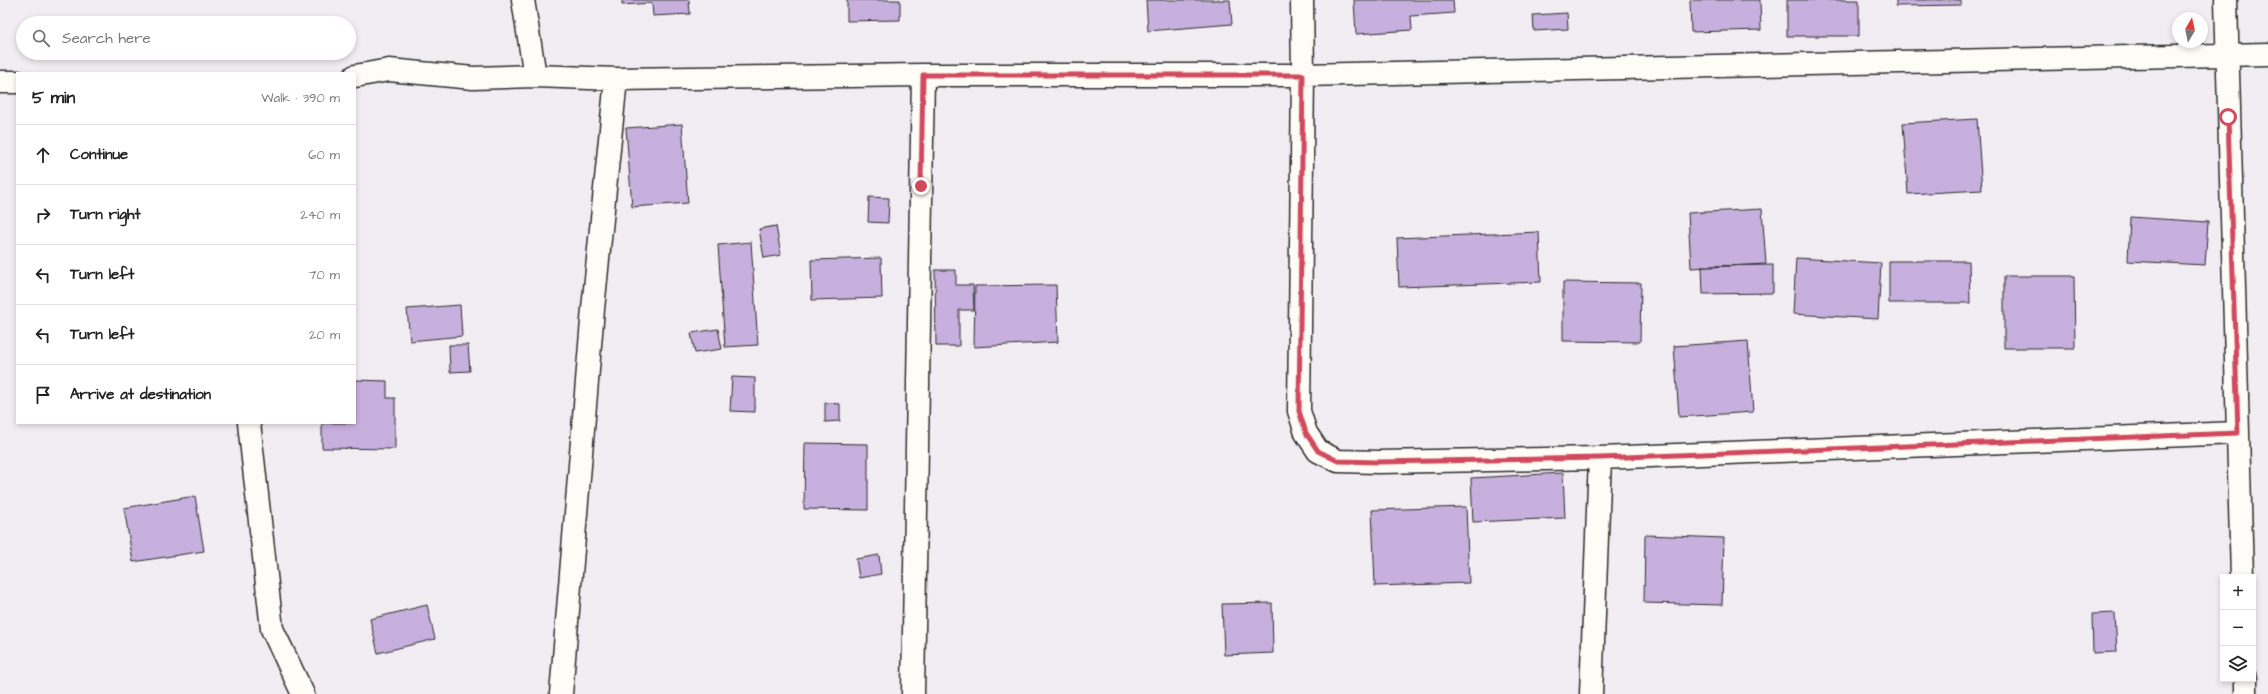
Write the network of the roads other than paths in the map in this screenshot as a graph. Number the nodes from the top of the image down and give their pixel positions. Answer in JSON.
{"nodes":[{"id":1,"x":523,"y":0,"type":"edge"},
{"id":2,"x":1302,"y":0,"type":"edge"},
{"id":3,"x":2226,"y":0,"type":"edge"},
{"id":4,"x":2227,"y":54,"type":"junction"},
{"id":5,"x":2268,"y":54,"type":"edge"},
{"id":6,"x":923,"y":75,"type":"junction"},
{"id":7,"x":1303,"y":75,"type":"junction"},
{"id":8,"x":356,"y":76,"type":"edge"},
{"id":9,"x":535,"y":76,"type":"junction"},
{"id":10,"x":616,"y":79,"type":"junction"},
{"id":11,"x":0,"y":82,"type":"edge"},
{"id":12,"x":16,"y":82,"type":"edge"},
{"id":13,"x":249,"y":424,"type":"edge"},
{"id":14,"x":2238,"y":433,"type":"junction"},
{"id":15,"x":1600,"y":458,"type":"junction"},
{"id":16,"x":2242,"y":574,"type":"edge"},
{"id":17,"x":2246,"y":682,"type":"edge"},
{"id":18,"x":303,"y":694,"type":"edge"},
{"id":19,"x":561,"y":694,"type":"edge"},
{"id":20,"x":913,"y":694,"type":"edge"},
{"id":21,"x":1591,"y":694,"type":"edge"},
{"id":22,"x":2246,"y":694,"type":"edge"}],
"edges":[{"from":1,"to":9,"type":"street"},
{"from":2,"to":7,"type":"street"},
{"from":3,"to":4,"type":"street"},
{"from":4,"to":5,"type":"street"},
{"from":4,"to":7,"type":"street"},
{"from":4,"to":14,"type":"street"},
{"from":6,"to":7,"type":"street"},
{"from":6,"to":10,"type":"street"},
{"from":6,"to":20,"type":"street"},
{"from":7,"to":15,"type":"street"},
{"from":8,"to":9,"type":"street"},
{"from":9,"to":10,"type":"street"},
{"from":10,"to":19,"type":"street"},
{"from":11,"to":12,"type":"street"},
{"from":13,"to":18,"type":"street"},
{"from":14,"to":15,"type":"street"},
{"from":14,"to":16,"type":"street"},
{"from":15,"to":21,"type":"street"},
{"from":17,"to":22,"type":"street"}]}
